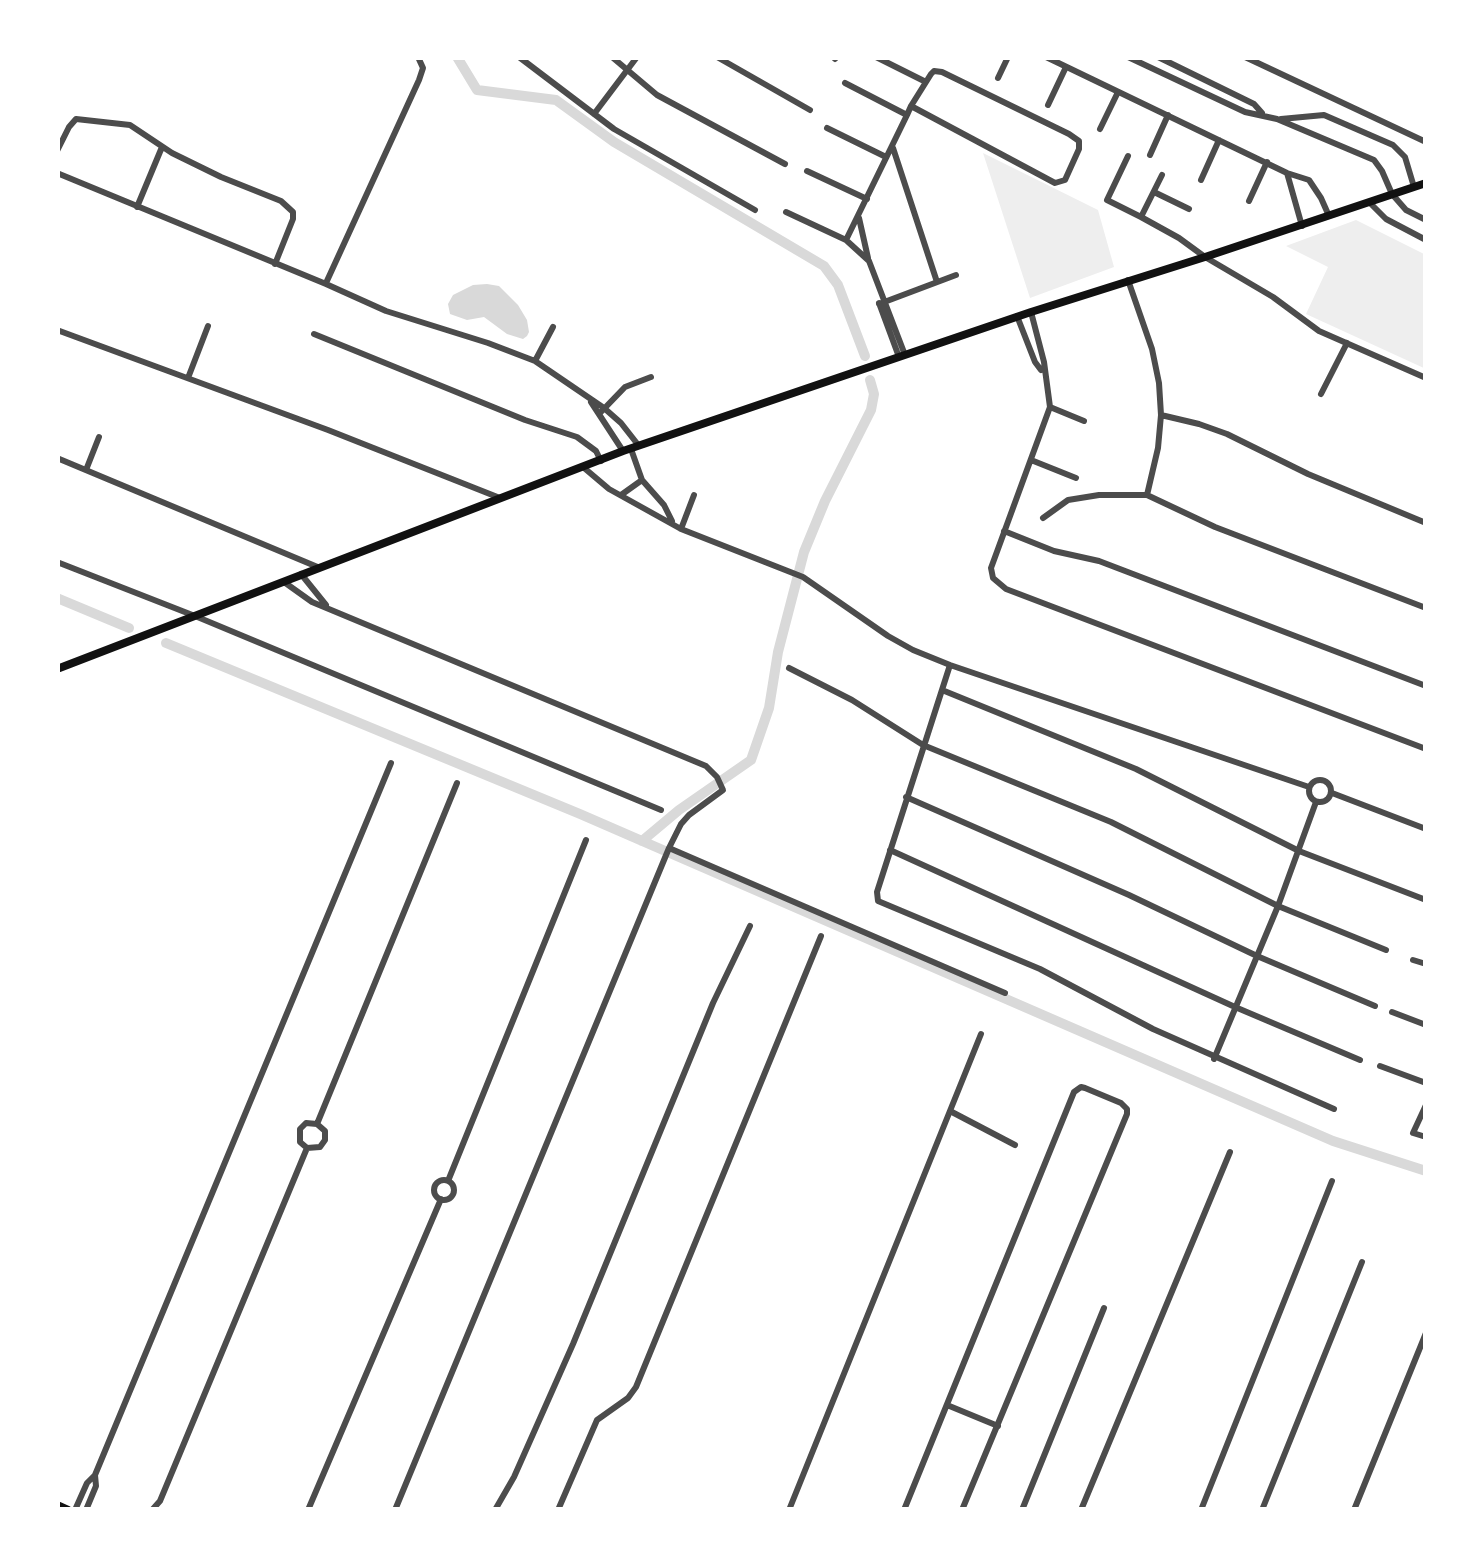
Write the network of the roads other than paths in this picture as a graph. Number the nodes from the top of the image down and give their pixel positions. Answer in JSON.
{"nodes":[{"id":1,"x":519,"y":57,"type":"edge"},
{"id":2,"x":612,"y":57,"type":"edge"},
{"id":3,"x":637,"y":57,"type":"edge"},
{"id":4,"x":717,"y":57,"type":"edge"},
{"id":5,"x":876,"y":57,"type":"edge"},
{"id":6,"x":1008,"y":57,"type":"edge"},
{"id":7,"x":1046,"y":57,"type":"edge"},
{"id":8,"x":1128,"y":57,"type":"edge"},
{"id":9,"x":1158,"y":57,"type":"edge"},
{"id":10,"x":1245,"y":57,"type":"edge"},
{"id":11,"x":420,"y":59,"type":"edge"},
{"id":12,"x":1066,"y":67,"type":"junction"},
{"id":13,"x":628,"y":69,"type":"junction"},
{"id":14,"x":998,"y":78,"type":"dead end"},
{"id":15,"x":845,"y":82,"type":"dead end"},
{"id":16,"x":926,"y":82,"type":"junction"},
{"id":17,"x":1118,"y":92,"type":"junction"},
{"id":18,"x":1048,"y":105,"type":"dead end"},
{"id":19,"x":911,"y":106,"type":"junction"},
{"id":20,"x":810,"y":110,"type":"dead end"},
{"id":21,"x":594,"y":114,"type":"junction"},
{"id":22,"x":907,"y":115,"type":"junction"},
{"id":23,"x":1168,"y":115,"type":"junction"},
{"id":24,"x":1264,"y":116,"type":"junction"},
{"id":25,"x":1277,"y":119,"type":"junction"},
{"id":26,"x":827,"y":128,"type":"dead end"},
{"id":27,"x":1100,"y":129,"type":"dead end"},
{"id":28,"x":1220,"y":139,"type":"junction"},
{"id":29,"x":1426,"y":142,"type":"edge"},
{"id":30,"x":892,"y":146,"type":"junction"},
{"id":31,"x":162,"y":147,"type":"junction"},
{"id":32,"x":57,"y":152,"type":"edge"},
{"id":33,"x":1150,"y":155,"type":"dead end"},
{"id":34,"x":1128,"y":156,"type":"dead end"},
{"id":35,"x":886,"y":157,"type":"junction"},
{"id":36,"x":1268,"y":162,"type":"junction"},
{"id":37,"x":784,"y":164,"type":"dead end"},
{"id":38,"x":807,"y":171,"type":"dead end"},
{"id":39,"x":57,"y":173,"type":"edge"},
{"id":40,"x":1287,"y":173,"type":"junction"},
{"id":41,"x":1162,"y":175,"type":"dead end"},
{"id":42,"x":1201,"y":180,"type":"dead end"},
{"id":43,"x":1426,"y":183,"type":"edge"},
{"id":44,"x":1414,"y":187,"type":"junction"},
{"id":45,"x":1154,"y":192,"type":"junction"},
{"id":46,"x":1392,"y":194,"type":"junction"},
{"id":47,"x":867,"y":199,"type":"junction"},
{"id":48,"x":1249,"y":201,"type":"dead end"},
{"id":49,"x":1369,"y":202,"type":"junction"},
{"id":50,"x":137,"y":207,"type":"junction"},
{"id":51,"x":1189,"y":209,"type":"dead end"},
{"id":52,"x":755,"y":210,"type":"dead end"},
{"id":53,"x":1406,"y":210,"type":"junction"},
{"id":54,"x":785,"y":212,"type":"dead end"},
{"id":55,"x":858,"y":216,"type":"junction"},
{"id":56,"x":1329,"y":216,"type":"junction"},
{"id":57,"x":1141,"y":217,"type":"junction"},
{"id":58,"x":1386,"y":219,"type":"junction"},
{"id":59,"x":1426,"y":220,"type":"edge"},
{"id":60,"x":1302,"y":226,"type":"junction"},
{"id":61,"x":846,"y":240,"type":"junction"},
{"id":62,"x":1426,"y":240,"type":"edge"},
{"id":63,"x":1205,"y":257,"type":"junction"},
{"id":64,"x":869,"y":261,"type":"junction"},
{"id":65,"x":275,"y":265,"type":"junction"},
{"id":66,"x":956,"y":275,"type":"dead end"},
{"id":67,"x":1128,"y":280,"type":"junction"},
{"id":68,"x":937,"y":281,"type":"junction"},
{"id":69,"x":326,"y":284,"type":"junction"},
{"id":70,"x":881,"y":299,"type":"junction"},
{"id":71,"x":1030,"y":312,"type":"junction"},
{"id":72,"x":1017,"y":316,"type":"junction"},
{"id":73,"x":208,"y":326,"type":"dead end"},
{"id":74,"x":553,"y":327,"type":"dead end"},
{"id":75,"x":57,"y":330,"type":"edge"},
{"id":76,"x":314,"y":334,"type":"dead end"},
{"id":77,"x":1347,"y":343,"type":"junction"},
{"id":78,"x":902,"y":356,"type":"junction"},
{"id":79,"x":536,"y":361,"type":"junction"},
{"id":80,"x":1044,"y":372,"type":"junction"},
{"id":81,"x":651,"y":377,"type":"dead end"},
{"id":82,"x":1426,"y":378,"type":"edge"},
{"id":83,"x":188,"y":379,"type":"junction"},
{"id":84,"x":1321,"y":394,"type":"dead end"},
{"id":85,"x":1050,"y":407,"type":"junction"},
{"id":86,"x":602,"y":411,"type":"junction"},
{"id":87,"x":1161,"y":415,"type":"junction"},
{"id":88,"x":1084,"y":421,"type":"dead end"},
{"id":89,"x":99,"y":437,"type":"dead end"},
{"id":90,"x":631,"y":449,"type":"junction"},
{"id":91,"x":57,"y":458,"type":"edge"},
{"id":92,"x":1031,"y":460,"type":"junction"},
{"id":93,"x":601,"y":461,"type":"junction"},
{"id":94,"x":583,"y":466,"type":"junction"},
{"id":95,"x":86,"y":470,"type":"junction"},
{"id":96,"x":1076,"y":478,"type":"dead end"},
{"id":97,"x":642,"y":480,"type":"junction"},
{"id":98,"x":694,"y":494,"type":"dead end"},
{"id":99,"x":620,"y":495,"type":"junction"},
{"id":100,"x":1147,"y":495,"type":"junction"},
{"id":101,"x":500,"y":499,"type":"junction"},
{"id":102,"x":1042,"y":518,"type":"dead end"},
{"id":103,"x":1426,"y":523,"type":"edge"},
{"id":104,"x":677,"y":526,"type":"junction"},
{"id":105,"x":1004,"y":532,"type":"junction"},
{"id":106,"x":57,"y":562,"type":"edge"},
{"id":107,"x":320,"y":568,"type":"junction"},
{"id":108,"x":302,"y":574,"type":"junction"},
{"id":109,"x":284,"y":582,"type":"junction"},
{"id":110,"x":329,"y":608,"type":"junction"},
{"id":111,"x":1426,"y":608,"type":"edge"},
{"id":112,"x":194,"y":616,"type":"junction"},
{"id":113,"x":950,"y":665,"type":"junction"},
{"id":114,"x":789,"y":668,"type":"dead end"},
{"id":115,"x":57,"y":669,"type":"edge"},
{"id":116,"x":1426,"y":686,"type":"edge"},
{"id":117,"x":942,"y":689,"type":"junction"},
{"id":118,"x":923,"y":745,"type":"junction"},
{"id":119,"x":1426,"y":749,"type":"edge"},
{"id":120,"x":391,"y":763,"type":"dead end"},
{"id":121,"x":457,"y":783,"type":"dead end"},
{"id":122,"x":1309,"y":787,"type":"junction"},
{"id":123,"x":1331,"y":793,"type":"junction"},
{"id":124,"x":906,"y":797,"type":"junction"},
{"id":125,"x":1316,"y":802,"type":"junction"},
{"id":126,"x":662,"y":810,"type":"dead end"},
{"id":127,"x":1426,"y":829,"type":"edge"},
{"id":128,"x":586,"y":840,"type":"dead end"},
{"id":129,"x":668,"y":849,"type":"junction"},
{"id":130,"x":890,"y":850,"type":"junction"},
{"id":131,"x":1299,"y":851,"type":"junction"},
{"id":132,"x":1426,"y":900,"type":"edge"},
{"id":133,"x":1279,"y":906,"type":"junction"},
{"id":134,"x":750,"y":926,"type":"dead end"},
{"id":135,"x":821,"y":936,"type":"dead end"},
{"id":136,"x":1386,"y":950,"type":"dead end"},
{"id":137,"x":1257,"y":956,"type":"junction"},
{"id":138,"x":1414,"y":960,"type":"dead end"},
{"id":139,"x":1426,"y":964,"type":"edge"},
{"id":140,"x":1005,"y":993,"type":"dead end"},
{"id":141,"x":1375,"y":1006,"type":"dead end"},
{"id":142,"x":1235,"y":1007,"type":"junction"},
{"id":143,"x":1392,"y":1012,"type":"dead end"},
{"id":144,"x":1426,"y":1025,"type":"edge"},
{"id":145,"x":980,"y":1034,"type":"dead end"},
{"id":146,"x":1214,"y":1059,"type":"junction"},
{"id":147,"x":1360,"y":1060,"type":"dead end"},
{"id":148,"x":1380,"y":1066,"type":"dead end"},
{"id":149,"x":1426,"y":1083,"type":"edge"},
{"id":150,"x":1426,"y":1105,"type":"edge"},
{"id":151,"x":1334,"y":1109,"type":"dead end"},
{"id":152,"x":950,"y":1111,"type":"junction"},
{"id":153,"x":317,"y":1124,"type":"junction"},
{"id":154,"x":1426,"y":1137,"type":"edge"},
{"id":155,"x":1016,"y":1145,"type":"dead end"},
{"id":156,"x":307,"y":1148,"type":"junction"},
{"id":157,"x":1230,"y":1152,"type":"dead end"},
{"id":158,"x":448,"y":1181,"type":"junction"},
{"id":159,"x":1332,"y":1181,"type":"dead end"},
{"id":160,"x":441,"y":1199,"type":"junction"},
{"id":161,"x":1362,"y":1262,"type":"dead end"},
{"id":162,"x":1104,"y":1308,"type":"dead end"},
{"id":163,"x":1426,"y":1333,"type":"edge"},
{"id":164,"x":947,"y":1405,"type":"junction"},
{"id":165,"x":998,"y":1426,"type":"junction"},
{"id":166,"x":95,"y":1475,"type":"junction"},
{"id":167,"x":57,"y":1505,"type":"edge"},
{"id":168,"x":161,"y":1506,"type":"edge"},
{"id":169,"x":72,"y":1510,"type":"edge"},
{"id":170,"x":86,"y":1510,"type":"edge"},
{"id":171,"x":152,"y":1510,"type":"edge"},
{"id":172,"x":308,"y":1510,"type":"edge"},
{"id":173,"x":395,"y":1510,"type":"edge"},
{"id":174,"x":495,"y":1510,"type":"edge"},
{"id":175,"x":558,"y":1510,"type":"edge"},
{"id":176,"x":789,"y":1510,"type":"edge"},
{"id":177,"x":904,"y":1510,"type":"edge"},
{"id":178,"x":962,"y":1510,"type":"edge"},
{"id":179,"x":1022,"y":1510,"type":"edge"},
{"id":180,"x":1081,"y":1510,"type":"edge"},
{"id":181,"x":1201,"y":1510,"type":"edge"},
{"id":182,"x":1262,"y":1510,"type":"edge"},
{"id":183,"x":1354,"y":1510,"type":"edge"}],
"edges":[{"from":1,"to":21,"type":"street"},
{"from":2,"to":13,"type":"street"},
{"from":3,"to":13,"type":"street"},
{"from":4,"to":20,"type":"street"},
{"from":5,"to":16,"type":"street"},
{"from":6,"to":14,"type":"street"},
{"from":7,"to":12,"type":"street"},
{"from":8,"to":24,"type":"street"},
{"from":9,"to":24,"type":"street"},
{"from":10,"to":29,"type":"street"},
{"from":11,"to":69,"type":"street"},
{"from":12,"to":17,"type":"street"},
{"from":12,"to":18,"type":"street"},
{"from":13,"to":21,"type":"street"},
{"from":13,"to":37,"type":"street"},
{"from":15,"to":22,"type":"street"},
{"from":16,"to":19,"type":"street"},
{"from":16,"to":19,"type":"street"},
{"from":17,"to":23,"type":"street"},
{"from":17,"to":27,"type":"street"},
{"from":19,"to":22,"type":"street"},
{"from":21,"to":52,"type":"street"},
{"from":22,"to":30,"type":"street"},
{"from":23,"to":28,"type":"street"},
{"from":23,"to":33,"type":"street"},
{"from":24,"to":25,"type":"street"},
{"from":25,"to":44,"type":"street"},
{"from":25,"to":46,"type":"street"},
{"from":26,"to":35,"type":"street"},
{"from":28,"to":36,"type":"street"},
{"from":28,"to":42,"type":"street"},
{"from":30,"to":35,"type":"street"},
{"from":30,"to":68,"type":"street"},
{"from":31,"to":32,"type":"street"},
{"from":31,"to":50,"type":"street"},
{"from":31,"to":65,"type":"street"},
{"from":34,"to":57,"type":"street"},
{"from":35,"to":47,"type":"street"},
{"from":36,"to":40,"type":"street"},
{"from":36,"to":48,"type":"street"},
{"from":38,"to":47,"type":"street"},
{"from":39,"to":50,"type":"street"},
{"from":40,"to":56,"type":"street"},
{"from":40,"to":60,"type":"street"},
{"from":41,"to":45,"type":"street"},
{"from":43,"to":44,"type":"main road"},
{"from":44,"to":46,"type":"main road"},
{"from":45,"to":51,"type":"street"},
{"from":45,"to":57,"type":"street"},
{"from":46,"to":49,"type":"main road"},
{"from":46,"to":53,"type":"street"},
{"from":47,"to":55,"type":"street"},
{"from":49,"to":56,"type":"main road"},
{"from":49,"to":58,"type":"street"},
{"from":50,"to":65,"type":"street"},
{"from":53,"to":58,"type":"street"},
{"from":53,"to":59,"type":"street"},
{"from":54,"to":61,"type":"street"},
{"from":55,"to":61,"type":"street"},
{"from":55,"to":64,"type":"street"},
{"from":56,"to":60,"type":"main road"},
{"from":57,"to":63,"type":"street"},
{"from":58,"to":62,"type":"street"},
{"from":60,"to":63,"type":"main road"},
{"from":61,"to":64,"type":"street"},
{"from":63,"to":67,"type":"main road"},
{"from":63,"to":77,"type":"street"},
{"from":64,"to":70,"type":"street"},
{"from":65,"to":69,"type":"street"},
{"from":66,"to":68,"type":"street"},
{"from":67,"to":71,"type":"main road"},
{"from":67,"to":87,"type":"street"},
{"from":68,"to":70,"type":"street"},
{"from":69,"to":79,"type":"street"},
{"from":70,"to":78,"type":"street"},
{"from":71,"to":72,"type":"main road"},
{"from":71,"to":80,"type":"street"},
{"from":72,"to":78,"type":"main road"},
{"from":72,"to":80,"type":"street"},
{"from":73,"to":83,"type":"street"},
{"from":74,"to":79,"type":"street"},
{"from":75,"to":83,"type":"street"},
{"from":76,"to":93,"type":"street"},
{"from":77,"to":82,"type":"street"},
{"from":77,"to":84,"type":"street"},
{"from":78,"to":90,"type":"main road"},
{"from":79,"to":86,"type":"street"},
{"from":80,"to":85,"type":"street"},
{"from":81,"to":86,"type":"street"},
{"from":83,"to":101,"type":"street"},
{"from":85,"to":88,"type":"street"},
{"from":85,"to":92,"type":"street"},
{"from":86,"to":90,"type":"street"},
{"from":86,"to":90,"type":"street"},
{"from":87,"to":100,"type":"street"},
{"from":87,"to":103,"type":"street"},
{"from":89,"to":95,"type":"street"},
{"from":90,"to":93,"type":"main road"},
{"from":90,"to":97,"type":"street"},
{"from":91,"to":95,"type":"street"},
{"from":92,"to":96,"type":"street"},
{"from":92,"to":105,"type":"street"},
{"from":93,"to":94,"type":"main road"},
{"from":94,"to":99,"type":"street"},
{"from":94,"to":101,"type":"main road"},
{"from":95,"to":107,"type":"street"},
{"from":97,"to":99,"type":"street"},
{"from":97,"to":104,"type":"street"},
{"from":98,"to":104,"type":"street"},
{"from":99,"to":104,"type":"street"},
{"from":100,"to":102,"type":"street"},
{"from":100,"to":111,"type":"street"},
{"from":101,"to":107,"type":"main road"},
{"from":104,"to":113,"type":"street"},
{"from":105,"to":116,"type":"street"},
{"from":105,"to":119,"type":"street"},
{"from":106,"to":112,"type":"street"},
{"from":107,"to":108,"type":"main road"},
{"from":108,"to":109,"type":"main road"},
{"from":108,"to":110,"type":"street"},
{"from":109,"to":110,"type":"street"},
{"from":109,"to":112,"type":"main road"},
{"from":110,"to":129,"type":"street"},
{"from":112,"to":115,"type":"main road"},
{"from":112,"to":126,"type":"street"},
{"from":113,"to":117,"type":"street"},
{"from":113,"to":122,"type":"street"},
{"from":114,"to":118,"type":"street"},
{"from":117,"to":118,"type":"street"},
{"from":117,"to":131,"type":"street"},
{"from":118,"to":124,"type":"street"},
{"from":118,"to":133,"type":"street"},
{"from":120,"to":166,"type":"street"},
{"from":121,"to":153,"type":"street"},
{"from":122,"to":123,"type":"street"},
{"from":122,"to":125,"type":"street"},
{"from":123,"to":125,"type":"street"},
{"from":123,"to":127,"type":"street"},
{"from":124,"to":130,"type":"street"},
{"from":124,"to":137,"type":"street"},
{"from":125,"to":131,"type":"street"},
{"from":128,"to":158,"type":"street"},
{"from":129,"to":140,"type":"street"},
{"from":129,"to":173,"type":"street"},
{"from":130,"to":142,"type":"street"},
{"from":130,"to":146,"type":"street"},
{"from":131,"to":132,"type":"street"},
{"from":131,"to":133,"type":"street"},
{"from":133,"to":136,"type":"street"},
{"from":133,"to":137,"type":"street"},
{"from":134,"to":174,"type":"street"},
{"from":135,"to":175,"type":"street"},
{"from":137,"to":141,"type":"street"},
{"from":137,"to":142,"type":"street"},
{"from":138,"to":139,"type":"street"},
{"from":142,"to":146,"type":"street"},
{"from":142,"to":147,"type":"street"},
{"from":143,"to":144,"type":"street"},
{"from":145,"to":152,"type":"street"},
{"from":146,"to":151,"type":"street"},
{"from":148,"to":149,"type":"street"},
{"from":150,"to":154,"type":"street"},
{"from":152,"to":155,"type":"street"},
{"from":152,"to":176,"type":"street"},
{"from":153,"to":156,"type":"street"},
{"from":153,"to":156,"type":"street"},
{"from":156,"to":168,"type":"street"},
{"from":157,"to":180,"type":"street"},
{"from":158,"to":160,"type":"street"},
{"from":158,"to":160,"type":"street"},
{"from":159,"to":181,"type":"street"},
{"from":160,"to":172,"type":"street"},
{"from":161,"to":182,"type":"street"},
{"from":162,"to":179,"type":"street"},
{"from":163,"to":183,"type":"street"},
{"from":164,"to":165,"type":"street"},
{"from":164,"to":165,"type":"street"},
{"from":164,"to":177,"type":"street"},
{"from":165,"to":178,"type":"street"},
{"from":166,"to":169,"type":"street"},
{"from":166,"to":170,"type":"street"},
{"from":167,"to":169,"type":"main road"},
{"from":168,"to":171,"type":"street"}]}
